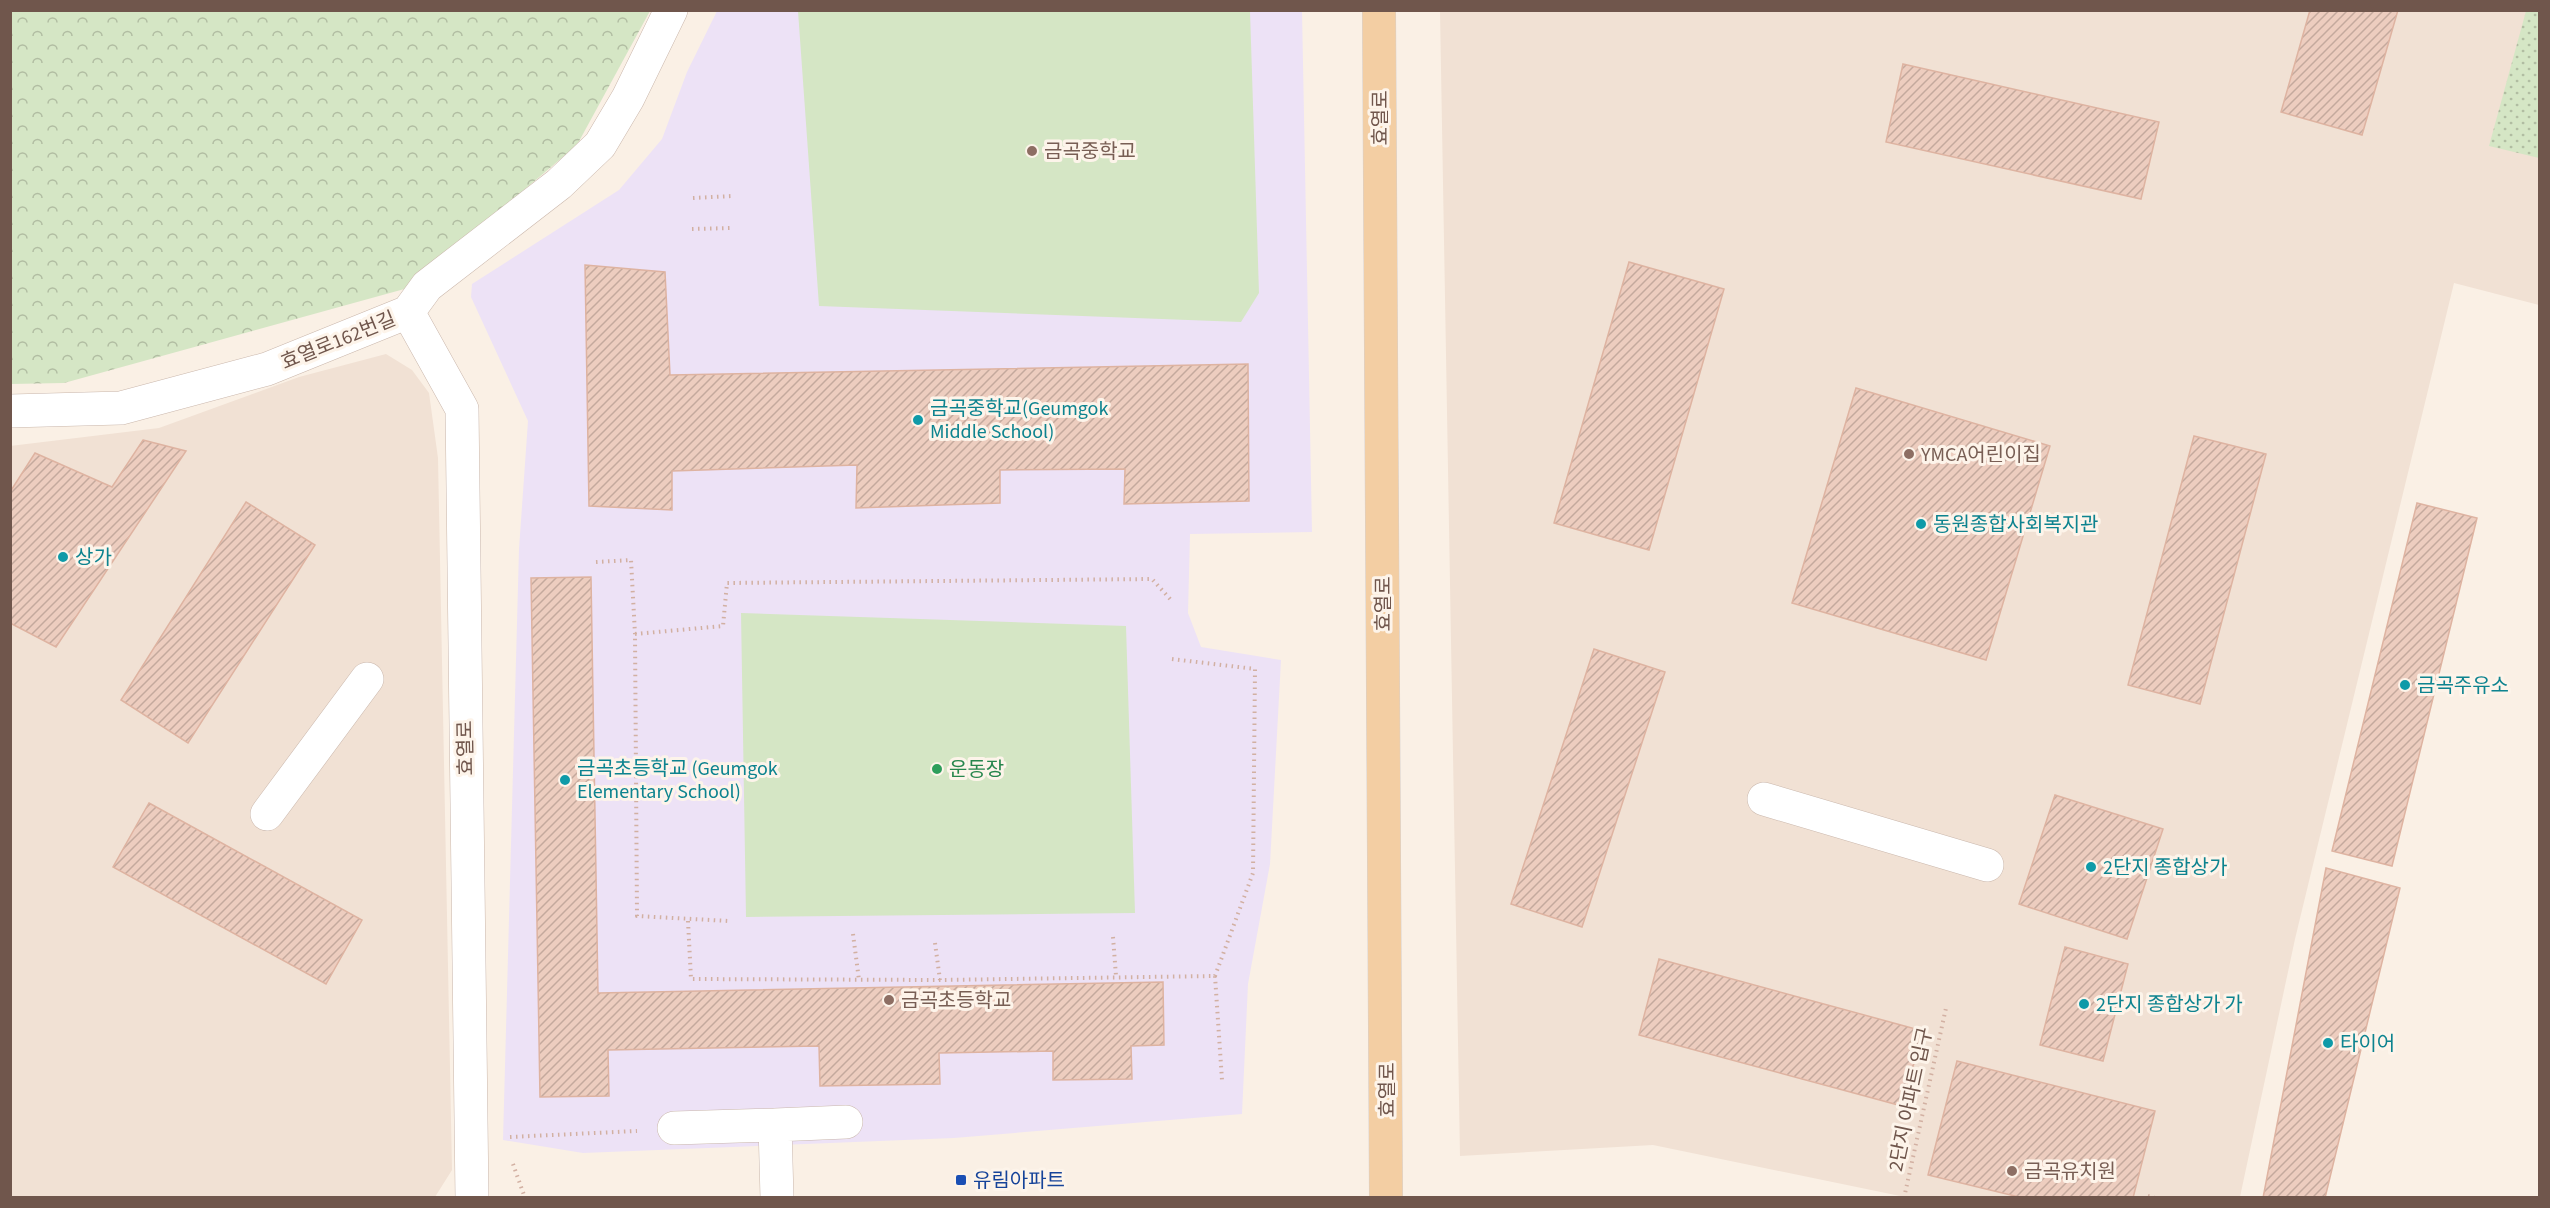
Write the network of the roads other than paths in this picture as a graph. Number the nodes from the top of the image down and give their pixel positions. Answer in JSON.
{"nodes":[{"id":1,"x":671,"y":10,"type":"edge"},
{"id":2,"x":1379,"y":10,"type":"edge"},
{"id":3,"x":408,"y":312,"type":"junction"},
{"id":4,"x":10,"y":411,"type":"edge"},
{"id":5,"x":367,"y":679,"type":"dead end"},
{"id":6,"x":1764,"y":799,"type":"dead end"},
{"id":7,"x":267,"y":814,"type":"dead end"},
{"id":8,"x":1987,"y":865,"type":"dead end"},
{"id":9,"x":846,"y":1122,"type":"dead end"},
{"id":10,"x":775,"y":1125,"type":"junction"},
{"id":11,"x":674,"y":1128,"type":"dead end"},
{"id":12,"x":472,"y":1197,"type":"edge"},
{"id":13,"x":777,"y":1197,"type":"edge"},
{"id":14,"x":1386,"y":1197,"type":"edge"}],
"edges":[{"from":1,"to":3,"type":"street","name":"효열로162번길"},
{"from":2,"to":14,"type":"main road","name":"효열로"},
{"from":3,"to":4,"type":"street","name":"효열로162번길"},
{"from":3,"to":12,"type":"street","name":"효열로"},
{"from":5,"to":7,"type":"street"},
{"from":6,"to":8,"type":"street"},
{"from":9,"to":10,"type":"street"},
{"from":10,"to":11,"type":"street"},
{"from":10,"to":13,"type":"street"}]}
